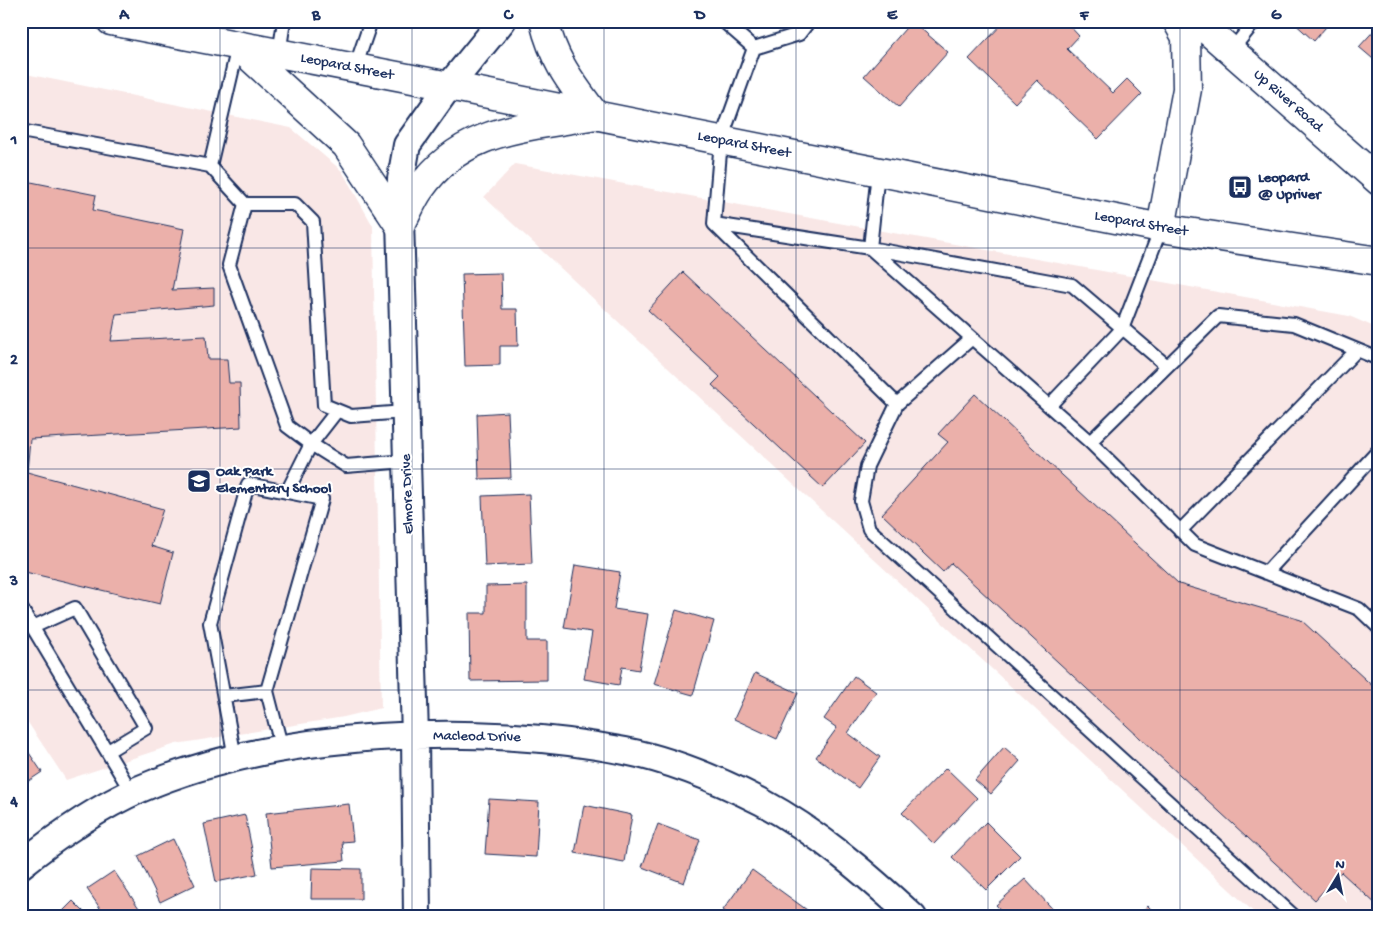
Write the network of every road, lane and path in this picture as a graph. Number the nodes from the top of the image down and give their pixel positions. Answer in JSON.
{"nodes":[{"id":1,"x":284,"y":21,"type":"edge"},
{"id":2,"x":371,"y":21,"type":"edge"},
{"id":3,"x":502,"y":21,"type":"edge"},
{"id":4,"x":544,"y":21,"type":"edge"},
{"id":5,"x":723,"y":21,"type":"edge"},
{"id":6,"x":809,"y":21,"type":"edge"},
{"id":7,"x":1177,"y":21,"type":"edge"},
{"id":8,"x":1197,"y":21,"type":"edge"},
{"id":9,"x":1255,"y":21,"type":"edge"},
{"id":10,"x":113,"y":22,"type":"edge"},
{"id":11,"x":238,"y":46,"type":"junction"},
{"id":12,"x":754,"y":48,"type":"junction"},
{"id":13,"x":1231,"y":51,"type":"junction"},
{"id":14,"x":278,"y":54,"type":"junction"},
{"id":15,"x":355,"y":68,"type":"junction"},
{"id":16,"x":449,"y":86,"type":"junction"},
{"id":17,"x":595,"y":115,"type":"junction"},
{"id":18,"x":21,"y":131,"type":"edge"},
{"id":19,"x":721,"y":140,"type":"junction"},
{"id":20,"x":210,"y":166,"type":"junction"},
{"id":21,"x":878,"y":172,"type":"junction"},
{"id":22,"x":1379,"y":181,"type":"edge"},
{"id":23,"x":245,"y":204,"type":"junction"},
{"id":24,"x":714,"y":224,"type":"junction"},
{"id":25,"x":400,"y":226,"type":"junction"},
{"id":26,"x":1161,"y":228,"type":"junction"},
{"id":27,"x":870,"y":248,"type":"junction"},
{"id":28,"x":1379,"y":261,"type":"edge"},
{"id":29,"x":1122,"y":329,"type":"junction"},
{"id":30,"x":972,"y":338,"type":"junction"},
{"id":31,"x":1357,"y":350,"type":"junction"},
{"id":32,"x":1379,"y":359,"type":"edge"},
{"id":33,"x":1167,"y":366,"type":"junction"},
{"id":34,"x":897,"y":404,"type":"junction"},
{"id":35,"x":1049,"y":406,"type":"junction"},
{"id":36,"x":336,"y":412,"type":"junction"},
{"id":37,"x":405,"y":412,"type":"junction"},
{"id":38,"x":1090,"y":442,"type":"junction"},
{"id":39,"x":311,"y":444,"type":"junction"},
{"id":40,"x":1379,"y":450,"type":"edge"},
{"id":41,"x":407,"y":461,"type":"junction"},
{"id":42,"x":286,"y":492,"type":"junction"},
{"id":43,"x":1180,"y":531,"type":"junction"},
{"id":44,"x":1266,"y":573,"type":"junction"},
{"id":45,"x":21,"y":608,"type":"edge"},
{"id":46,"x":33,"y":627,"type":"junction"},
{"id":47,"x":1379,"y":628,"type":"edge"},
{"id":48,"x":268,"y":691,"type":"junction"},
{"id":49,"x":224,"y":696,"type":"junction"},
{"id":50,"x":414,"y":736,"type":"junction"},
{"id":51,"x":282,"y":749,"type":"junction"},
{"id":52,"x":108,"y":751,"type":"junction"},
{"id":53,"x":235,"y":758,"type":"junction"},
{"id":54,"x":132,"y":793,"type":"junction"},
{"id":55,"x":21,"y":865,"type":"edge"},
{"id":56,"x":417,"y":917,"type":"edge"},
{"id":57,"x":913,"y":917,"type":"edge"},
{"id":58,"x":1296,"y":917,"type":"edge"}],
"edges":[{"from":1,"to":14,"type":"lane"},
{"from":2,"to":15,"type":"lane"},
{"from":3,"to":16,"type":"street","name":"Elmore Drive"},
{"from":4,"to":17,"type":"main road"},
{"from":5,"to":12,"type":"lane"},
{"from":6,"to":12,"type":"lane"},
{"from":7,"to":26,"type":"main road"},
{"from":8,"to":13,"type":"main road","name":"Up River Road"},
{"from":9,"to":13,"type":"lane"},
{"from":10,"to":11,"type":"main road","name":"Leopard Street"},
{"from":11,"to":14,"type":"main road","name":"Leopard Street"},
{"from":11,"to":20,"type":"lane"},
{"from":11,"to":25,"type":"main road"},
{"from":12,"to":19,"type":"lane"},
{"from":13,"to":22,"type":"main road","name":"Up River Road"},
{"from":14,"to":15,"type":"main road","name":"Leopard Street"},
{"from":15,"to":16,"type":"main road","name":"Leopard Street"},
{"from":16,"to":17,"type":"main road","name":"Leopard Street"},
{"from":16,"to":25,"type":"street","name":"Elmore Drive"},
{"from":17,"to":19,"type":"main road","name":"Leopard Street"},
{"from":17,"to":25,"type":"main road"},
{"from":18,"to":20,"type":"lane"},
{"from":19,"to":21,"type":"main road","name":"Leopard Street"},
{"from":19,"to":24,"type":"lane"},
{"from":20,"to":23,"type":"lane"},
{"from":21,"to":26,"type":"main road","name":"Leopard Street"},
{"from":21,"to":27,"type":"lane"},
{"from":23,"to":36,"type":"lane"},
{"from":23,"to":39,"type":"lane"},
{"from":24,"to":27,"type":"lane"},
{"from":24,"to":34,"type":"lane"},
{"from":25,"to":37,"type":"street","name":"Elmore Drive"},
{"from":26,"to":28,"type":"main road","name":"Leopard Street"},
{"from":26,"to":29,"type":"lane"},
{"from":27,"to":29,"type":"lane"},
{"from":27,"to":30,"type":"lane"},
{"from":29,"to":33,"type":"lane"},
{"from":29,"to":35,"type":"lane"},
{"from":30,"to":34,"type":"lane"},
{"from":30,"to":35,"type":"lane"},
{"from":31,"to":32,"type":"lane"},
{"from":31,"to":33,"type":"lane"},
{"from":31,"to":43,"type":"lane"},
{"from":33,"to":38,"type":"lane"},
{"from":34,"to":58,"type":"lane"},
{"from":35,"to":38,"type":"lane"},
{"from":36,"to":37,"type":"lane"},
{"from":36,"to":39,"type":"lane"},
{"from":37,"to":41,"type":"street","name":"Elmore Drive"},
{"from":38,"to":43,"type":"lane"},
{"from":39,"to":41,"type":"lane"},
{"from":39,"to":42,"type":"lane"},
{"from":40,"to":44,"type":"lane"},
{"from":41,"to":50,"type":"street","name":"Elmore Drive"},
{"from":42,"to":48,"type":"lane"},
{"from":42,"to":49,"type":"lane"},
{"from":43,"to":44,"type":"lane"},
{"from":44,"to":47,"type":"lane"},
{"from":45,"to":46,"type":"lane"},
{"from":46,"to":52,"type":"lane"},
{"from":46,"to":52,"type":"lane"},
{"from":48,"to":49,"type":"lane"},
{"from":48,"to":51,"type":"lane"},
{"from":49,"to":53,"type":"lane"},
{"from":50,"to":51,"type":"street","name":"Macleod Drive"},
{"from":50,"to":56,"type":"street","name":"Elmore Drive"},
{"from":50,"to":57,"type":"street","name":"Macleod Drive"},
{"from":51,"to":53,"type":"street","name":"Macleod Drive"},
{"from":52,"to":54,"type":"lane"},
{"from":53,"to":54,"type":"street","name":"Macleod Drive"},
{"from":54,"to":55,"type":"street","name":"Macleod Drive"}]}
